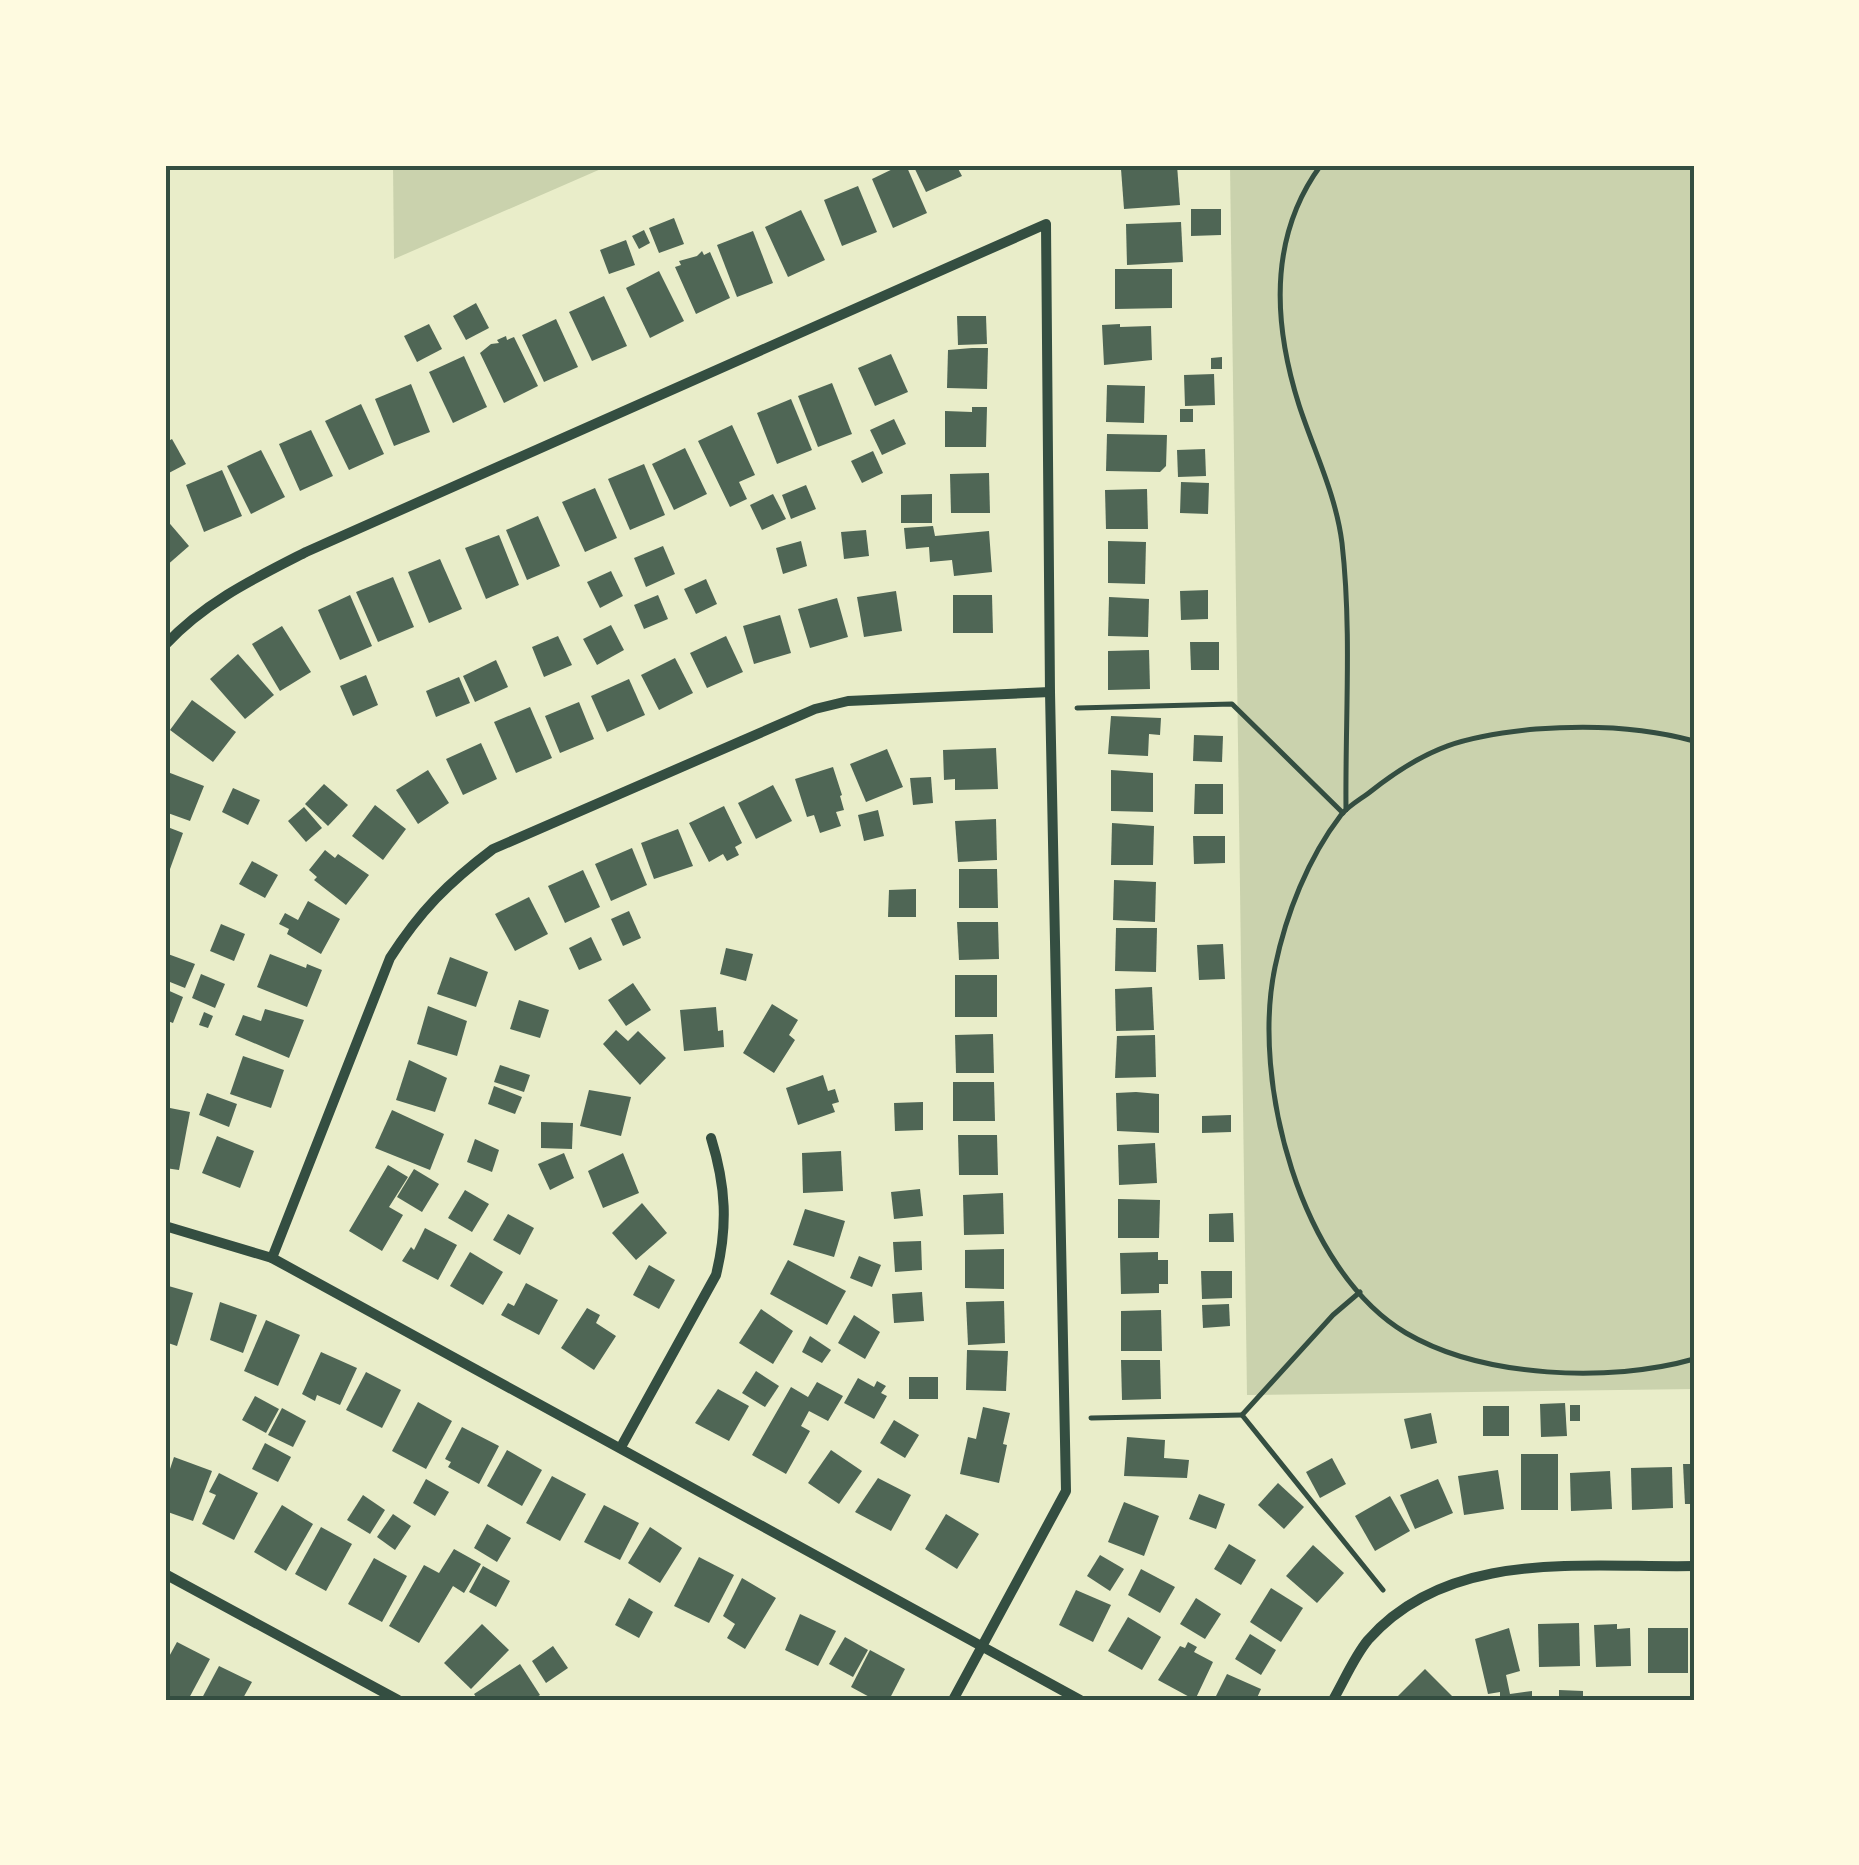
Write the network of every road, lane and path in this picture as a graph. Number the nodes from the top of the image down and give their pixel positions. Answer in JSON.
{"nodes":[{"id":1,"x":1322,"y":165,"type":"edge"},
{"id":2,"x":165,"y":645,"type":"edge"},
{"id":3,"x":1050,"y":692,"type":"junction"},
{"id":4,"x":1077,"y":708,"type":"dead end"},
{"id":5,"x":1694,"y":741,"type":"edge"},
{"id":6,"x":1344,"y":812,"type":"junction"},
{"id":7,"x":712,"y":1138,"type":"dead end"},
{"id":8,"x":165,"y":1226,"type":"edge"},
{"id":9,"x":272,"y":1258,"type":"junction"},
{"id":10,"x":1360,"y":1292,"type":"junction"},
{"id":11,"x":1694,"y":1359,"type":"edge"},
{"id":12,"x":1242,"y":1415,"type":"junction"},
{"id":13,"x":1091,"y":1418,"type":"dead end"},
{"id":14,"x":621,"y":1447,"type":"junction"},
{"id":15,"x":1694,"y":1566,"type":"edge"},
{"id":16,"x":165,"y":1574,"type":"edge"},
{"id":17,"x":1383,"y":1590,"type":"dead end"},
{"id":18,"x":982,"y":1647,"type":"junction"},
{"id":19,"x":398,"y":1700,"type":"edge"},
{"id":20,"x":954,"y":1700,"type":"edge"},
{"id":21,"x":1080,"y":1700,"type":"edge"},
{"id":22,"x":1333,"y":1700,"type":"edge"}],
"edges":[{"from":1,"to":6,"type":"path"},
{"from":2,"to":3,"type":"street"},
{"from":3,"to":9,"type":"street"},
{"from":3,"to":18,"type":"street"},
{"from":4,"to":6,"type":"path"},
{"from":5,"to":6,"type":"path"},
{"from":6,"to":10,"type":"path"},
{"from":7,"to":14,"type":"street"},
{"from":8,"to":9,"type":"street"},
{"from":9,"to":14,"type":"street"},
{"from":10,"to":11,"type":"path"},
{"from":10,"to":12,"type":"path"},
{"from":12,"to":13,"type":"path"},
{"from":12,"to":17,"type":"path"},
{"from":14,"to":18,"type":"street"},
{"from":15,"to":22,"type":"street"},
{"from":16,"to":19,"type":"street"},
{"from":18,"to":20,"type":"street"},
{"from":18,"to":21,"type":"street"}]}
